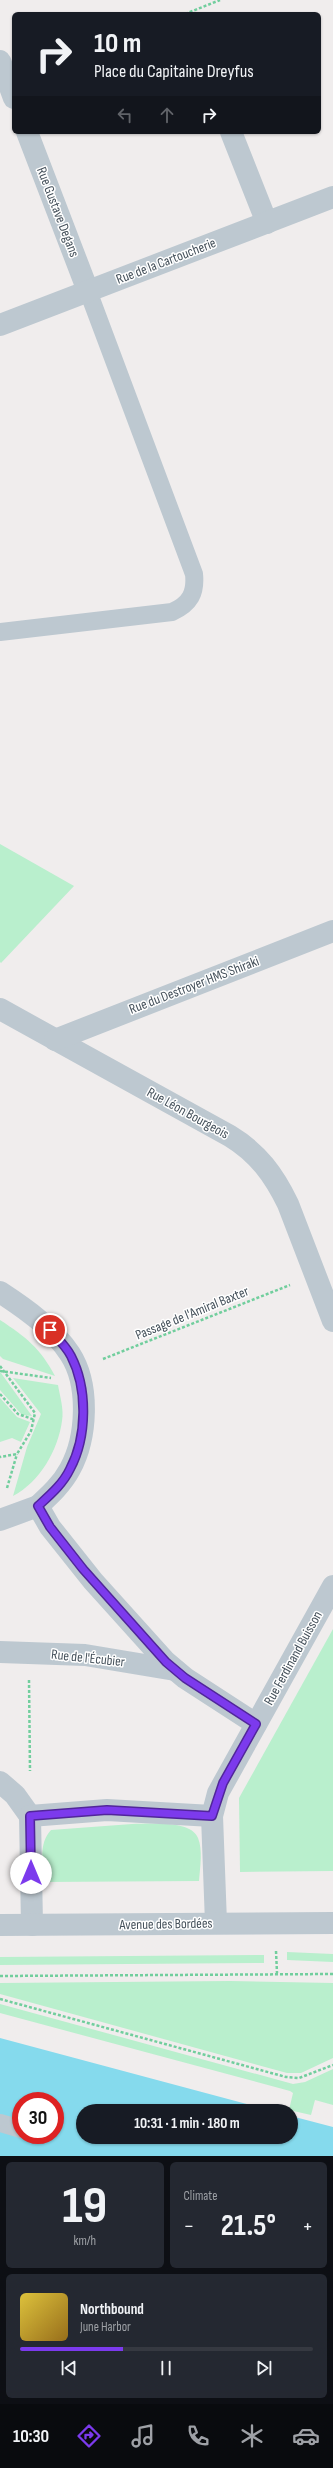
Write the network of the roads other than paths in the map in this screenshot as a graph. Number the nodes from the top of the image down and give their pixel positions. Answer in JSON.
{"nodes":[{"id":1,"x":0,"y":62,"type":"edge"},
{"id":2,"x":12,"y":93,"type":"edge"},
{"id":3,"x":28,"y":134,"type":"edge"},
{"id":4,"x":232,"y":134,"type":"edge"},
{"id":5,"x":333,"y":197,"type":"edge"},
{"id":6,"x":267,"y":223,"type":"junction"},
{"id":7,"x":88,"y":291,"type":"junction"},
{"id":8,"x":0,"y":325,"type":"edge"},
{"id":9,"x":0,"y":632,"type":"edge"},
{"id":10,"x":333,"y":931,"type":"edge"},
{"id":11,"x":0,"y":1009,"type":"edge"},
{"id":12,"x":55,"y":1040,"type":"junction"},
{"id":13,"x":0,"y":1292,"type":"edge"},
{"id":14,"x":333,"y":1321,"type":"edge"},
{"id":15,"x":38,"y":1506,"type":"junction"},
{"id":16,"x":0,"y":1520,"type":"edge"},
{"id":17,"x":333,"y":1586,"type":"edge"},
{"id":18,"x":0,"y":1652,"type":"edge"},
{"id":19,"x":175,"y":1670,"type":"junction"},
{"id":20,"x":256,"y":1724,"type":"junction"},
{"id":21,"x":0,"y":1782,"type":"edge"},
{"id":22,"x":30,"y":1816,"type":"junction"},
{"id":23,"x":212,"y":1816,"type":"junction"},
{"id":24,"x":216,"y":1923,"type":"junction"},
{"id":25,"x":333,"y":1923,"type":"edge"},
{"id":26,"x":0,"y":1925,"type":"edge"},
{"id":27,"x":32,"y":1925,"type":"junction"},
{"id":28,"x":0,"y":2123,"type":"edge"},
{"id":29,"x":12,"y":2126,"type":"edge"}],
"edges":[{"from":1,"to":2,"type":"street"},
{"from":3,"to":7,"type":"street","name":"Rue Gustave Degans"},
{"from":4,"to":6,"type":"street"},
{"from":5,"to":6,"type":"street","name":"Rue de la Cartoucherie"},
{"from":6,"to":7,"type":"street","name":"Rue de la Cartoucherie"},
{"from":7,"to":8,"type":"street","name":"Rue de la Cartoucherie"},
{"from":7,"to":9,"type":"lane"},
{"from":10,"to":12,"type":"street","name":"Rue du Destroyer HMS Shiraki"},
{"from":11,"to":12,"type":"street","name":"Rue Léon Bourgeois"},
{"from":12,"to":14,"type":"street","name":"Rue Léon Bourgeois"},
{"from":13,"to":15,"type":"street"},
{"from":15,"to":16,"type":"street"},
{"from":15,"to":19,"type":"street"},
{"from":17,"to":20,"type":"street","name":"Rue Ferdinand Buisson"},
{"from":18,"to":19,"type":"street","name":"Rue de l'Écubier"},
{"from":19,"to":20,"type":"street"},
{"from":20,"to":23,"type":"street","name":"Rue Ferdinand Buisson"},
{"from":21,"to":22,"type":"street"},
{"from":22,"to":23,"type":"street"},
{"from":22,"to":27,"type":"street"},
{"from":23,"to":24,"type":"street"},
{"from":24,"to":25,"type":"street","name":"Avenue des Bordées"},
{"from":24,"to":27,"type":"street","name":"Avenue des Bordées"},
{"from":26,"to":27,"type":"street","name":"Avenue des Bordées"},
{"from":28,"to":29,"type":"lane"}]}
